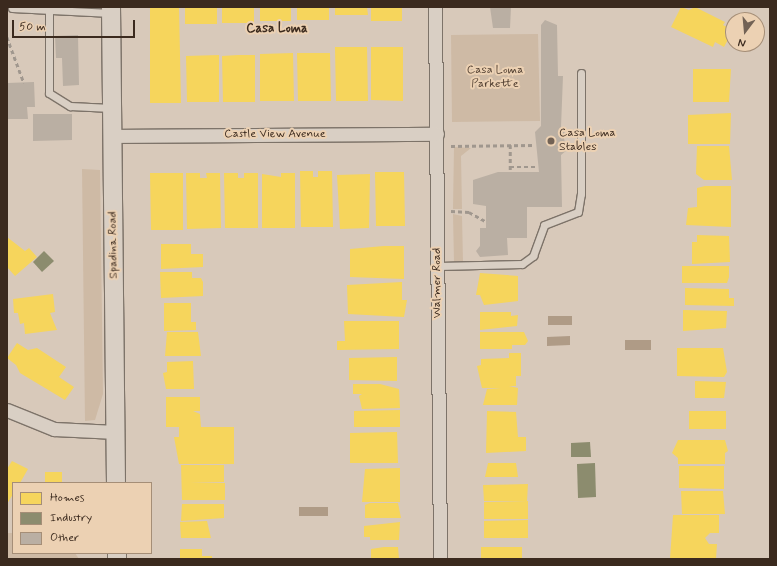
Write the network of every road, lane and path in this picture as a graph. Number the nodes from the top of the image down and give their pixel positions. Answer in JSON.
{"nodes":[{"id":1,"x":435,"y":7,"type":"edge"},
{"id":2,"x":12,"y":8,"type":"dead end"},
{"id":3,"x":111,"y":10,"type":"edge"},
{"id":4,"x":49,"y":11,"type":"junction"},
{"id":5,"x":7,"y":37,"type":"edge"},
{"id":6,"x":581,"y":74,"type":"dead end"},
{"id":7,"x":24,"y":83,"type":"dead end"},
{"id":8,"x":112,"y":108,"type":"junction"},
{"id":9,"x":437,"y":134,"type":"junction"},
{"id":10,"x":112,"y":136,"type":"junction"},
{"id":11,"x":510,"y":145,"type":"junction"},
{"id":12,"x":535,"y":145,"type":"dead end"},
{"id":13,"x":449,"y":146,"type":"dead end"},
{"id":14,"x":537,"y":167,"type":"dead end"},
{"id":15,"x":450,"y":211,"type":"dead end"},
{"id":16,"x":484,"y":221,"type":"dead end"},
{"id":17,"x":438,"y":266,"type":"junction"},
{"id":18,"x":7,"y":410,"type":"edge"},
{"id":19,"x":116,"y":432,"type":"junction"},
{"id":20,"x":116,"y":482,"type":"edge"},
{"id":21,"x":440,"y":559,"type":"edge"}],
"edges":[{"from":1,"to":9,"type":"street","name":"Walmer Road"},
{"from":2,"to":4,"type":"lane"},
{"from":3,"to":4,"type":"lane"},
{"from":3,"to":8,"type":"street","name":"Spadina Road"},
{"from":4,"to":8,"type":"lane"},
{"from":5,"to":7,"type":"path"},
{"from":6,"to":17,"type":"lane"},
{"from":8,"to":10,"type":"street","name":"Spadina Road"},
{"from":9,"to":10,"type":"street","name":"Castle View Avenue"},
{"from":9,"to":17,"type":"street","name":"Walmer Road"},
{"from":10,"to":19,"type":"street","name":"Spadina Road"},
{"from":11,"to":12,"type":"path"},
{"from":11,"to":13,"type":"path"},
{"from":11,"to":14,"type":"path"},
{"from":15,"to":16,"type":"path"},
{"from":17,"to":21,"type":"street","name":"Walmer Road"},
{"from":18,"to":19,"type":"street"},
{"from":19,"to":20,"type":"street","name":"Spadina Road"}]}
